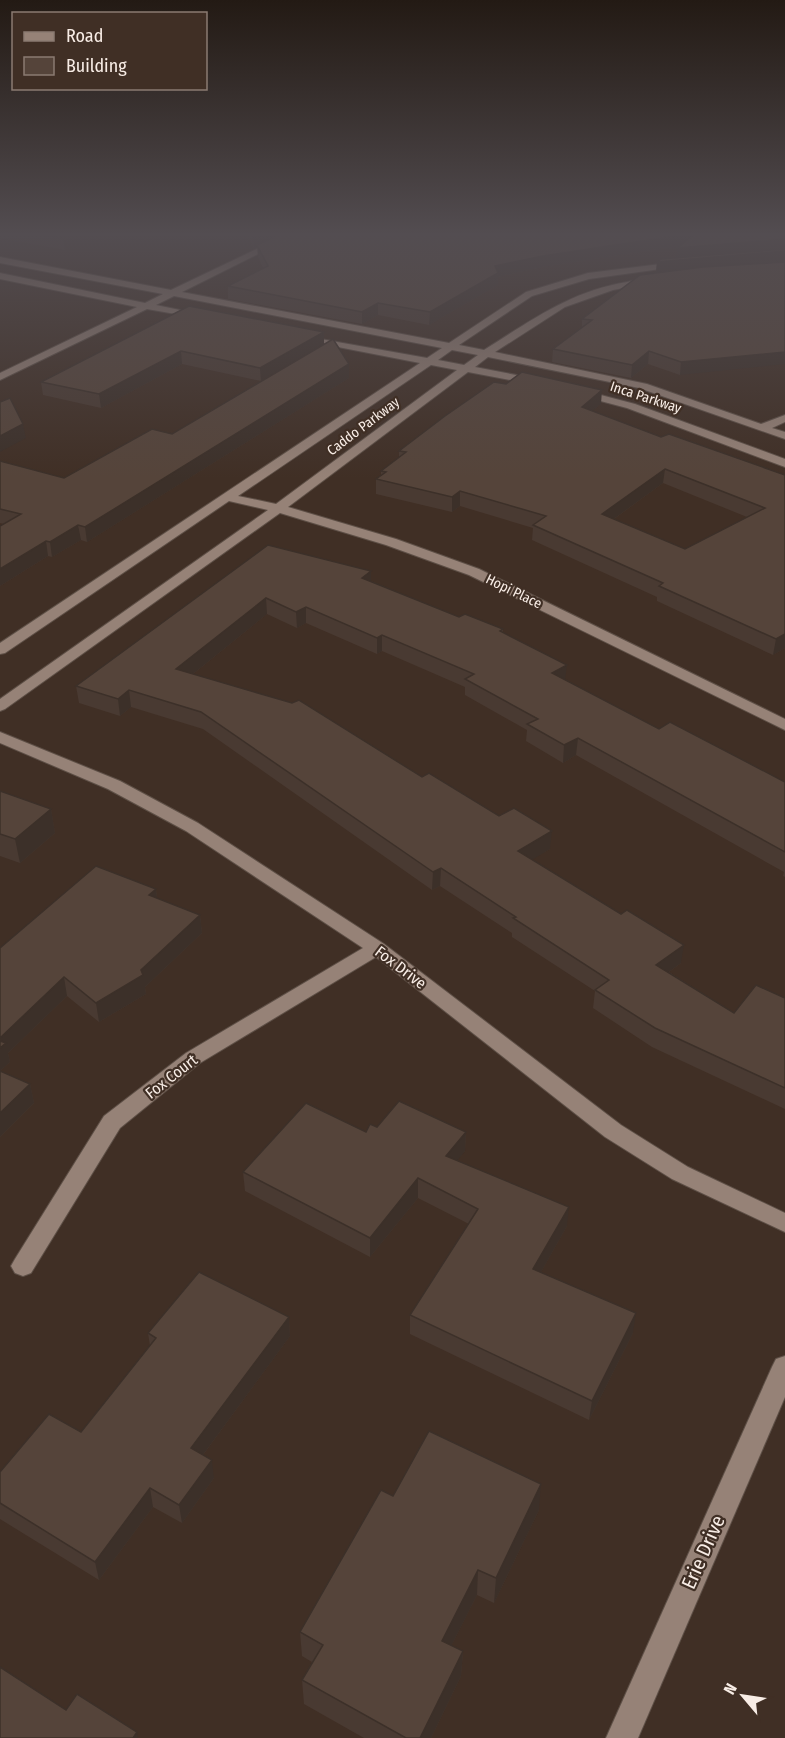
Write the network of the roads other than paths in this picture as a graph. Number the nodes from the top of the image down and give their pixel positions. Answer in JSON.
{"nodes":[{"id":1,"x":126,"y":316,"type":"edge"},
{"id":2,"x":198,"y":316,"type":"edge"},
{"id":3,"x":294,"y":316,"type":"edge"},
{"id":4,"x":495,"y":316,"type":"edge"},
{"id":5,"x":545,"y":316,"type":"edge"},
{"id":6,"x":217,"y":320,"type":"edge"},
{"id":7,"x":287,"y":334,"type":"edge"},
{"id":8,"x":450,"y":346,"type":"junction"},
{"id":9,"x":487,"y":353,"type":"junction"},
{"id":10,"x":426,"y":362,"type":"junction"},
{"id":11,"x":466,"y":369,"type":"junction"},
{"id":12,"x":0,"y":377,"type":"edge"},
{"id":13,"x":545,"y":384,"type":"edge"},
{"id":14,"x":567,"y":389,"type":"edge"},
{"id":15,"x":785,"y":418,"type":"edge"},
{"id":16,"x":760,"y":428,"type":"junction"},
{"id":17,"x":785,"y":436,"type":"edge"},
{"id":18,"x":785,"y":463,"type":"edge"},
{"id":19,"x":227,"y":497,"type":"junction"},
{"id":20,"x":278,"y":508,"type":"junction"},
{"id":21,"x":0,"y":650,"type":"edge"},
{"id":22,"x":0,"y":706,"type":"edge"},
{"id":23,"x":785,"y":725,"type":"edge"},
{"id":24,"x":0,"y":737,"type":"edge"},
{"id":25,"x":378,"y":948,"type":"junction"},
{"id":26,"x":785,"y":1223,"type":"edge"},
{"id":27,"x":23,"y":1266,"type":"dead end"},
{"id":28,"x":785,"y":1367,"type":"edge"},
{"id":29,"x":622,"y":1738,"type":"edge"}],
"edges":[{"from":1,"to":12,"type":"street"},
{"from":2,"to":6,"type":"street"},
{"from":3,"to":8,"type":"street","name":"Inca Parkway"},
{"from":4,"to":8,"type":"street","name":"Caddo Parkway"},
{"from":5,"to":9,"type":"street","name":"Caddo Parkway"},
{"from":7,"to":10,"type":"street"},
{"from":8,"to":9,"type":"street","name":"Inca Parkway"},
{"from":8,"to":10,"type":"street","name":"Caddo Parkway"},
{"from":9,"to":11,"type":"street","name":"Caddo Parkway"},
{"from":9,"to":16,"type":"street","name":"Inca Parkway"},
{"from":10,"to":11,"type":"street"},
{"from":10,"to":19,"type":"street","name":"Caddo Parkway"},
{"from":11,"to":13,"type":"street"},
{"from":11,"to":20,"type":"street","name":"Caddo Parkway"},
{"from":14,"to":18,"type":"street","name":"Inca Parkway"},
{"from":15,"to":16,"type":"street"},
{"from":16,"to":17,"type":"street","name":"Inca Parkway"},
{"from":19,"to":20,"type":"street","name":"Hopi Place"},
{"from":19,"to":21,"type":"street","name":"Caddo Parkway"},
{"from":20,"to":22,"type":"street","name":"Caddo Parkway"},
{"from":20,"to":23,"type":"street","name":"Hopi Place"},
{"from":24,"to":25,"type":"street","name":"Fox Drive"},
{"from":25,"to":26,"type":"street","name":"Fox Drive"},
{"from":25,"to":27,"type":"street","name":"Fox Court"},
{"from":28,"to":29,"type":"street","name":"Erie Drive"}]}
